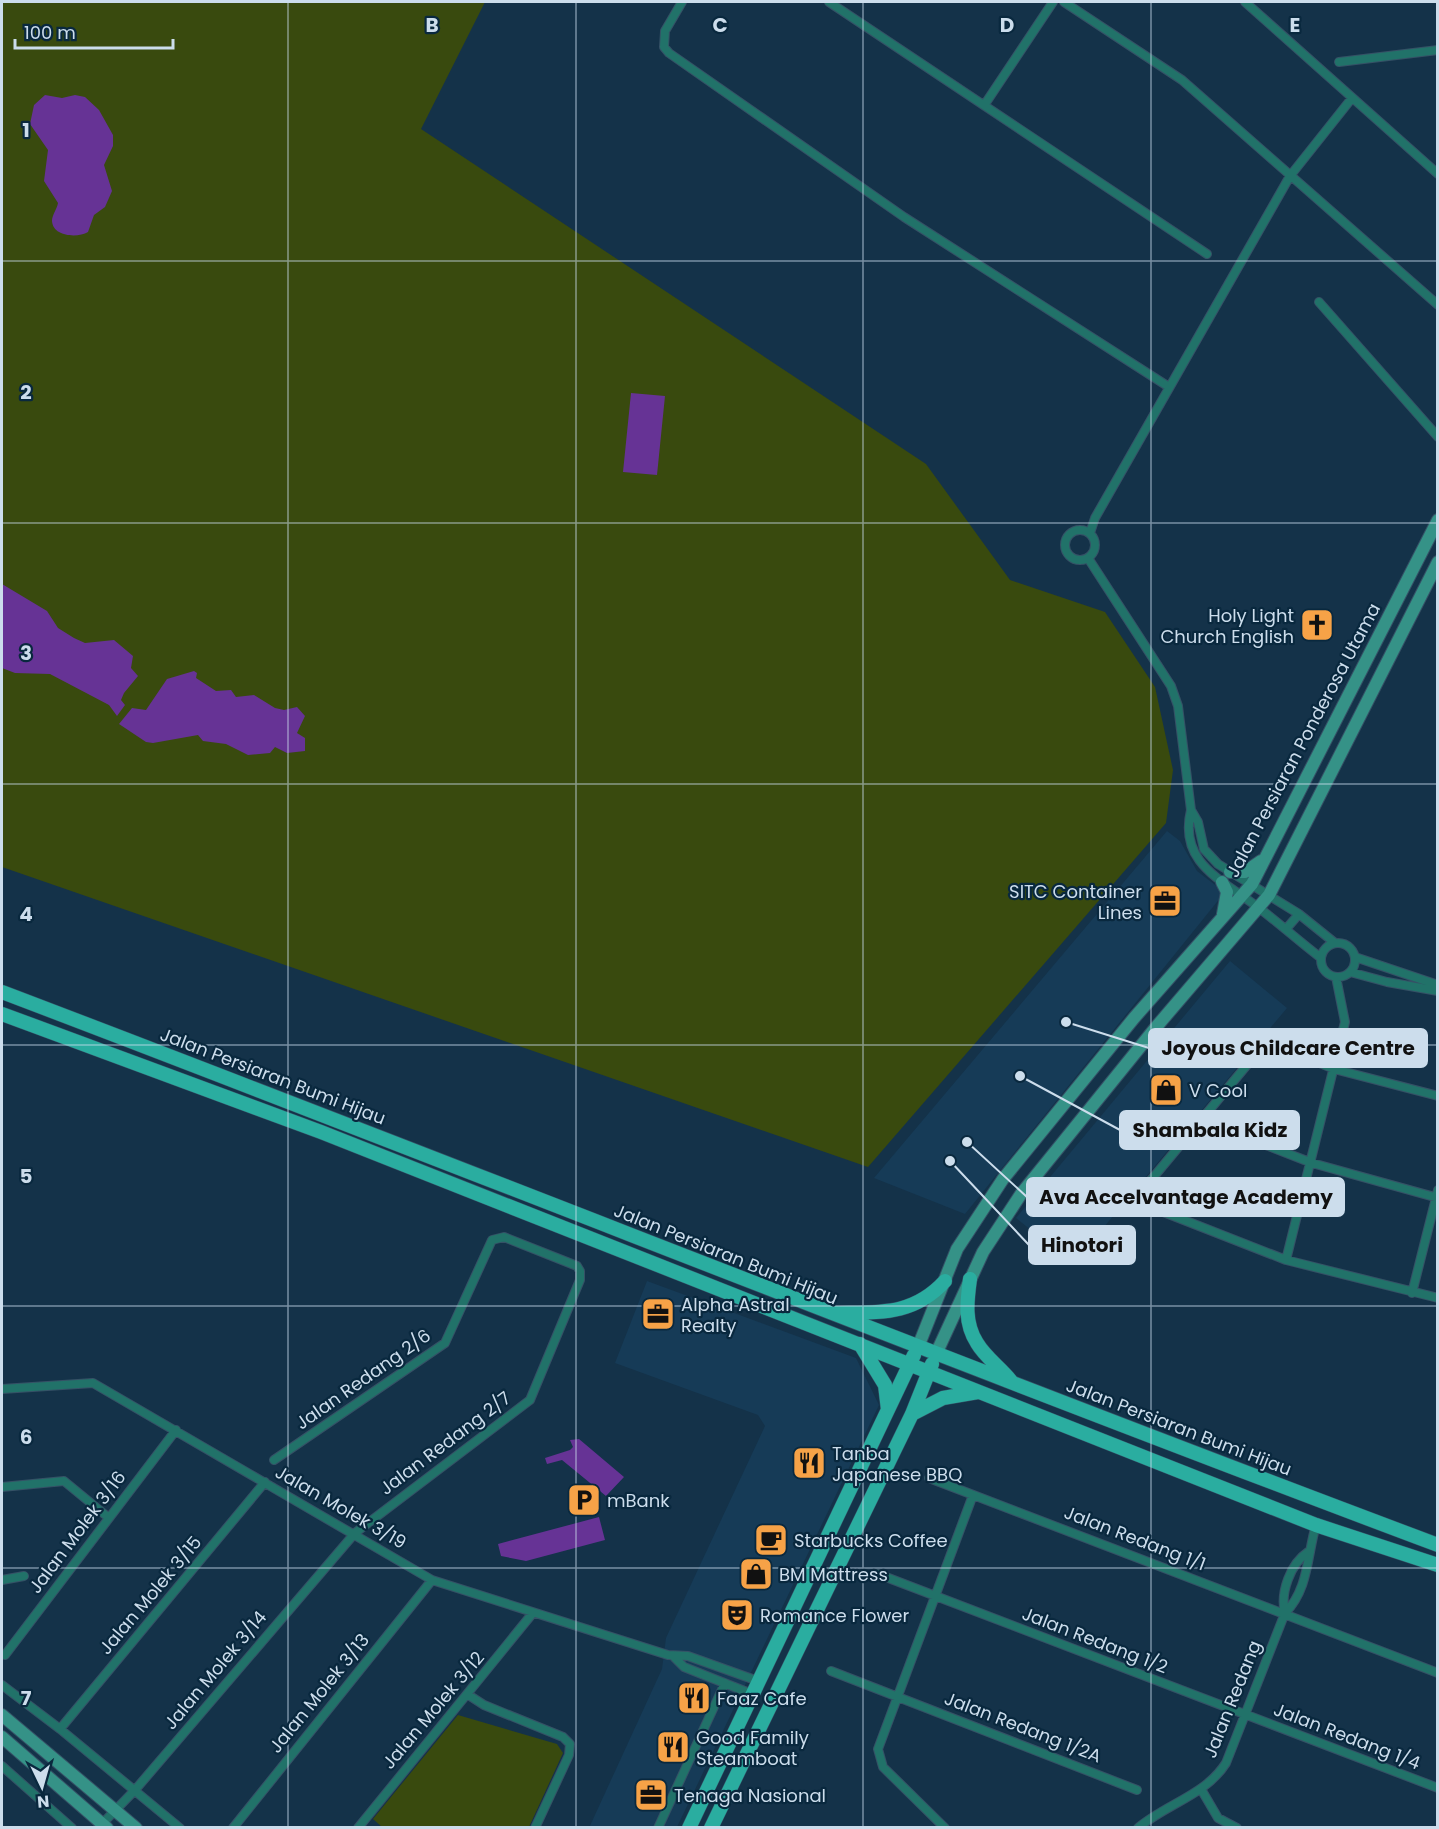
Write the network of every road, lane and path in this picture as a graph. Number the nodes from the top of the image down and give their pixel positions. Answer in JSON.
{"nodes":[{"id":1,"x":682,"y":2,"type":"edge"},
{"id":2,"x":829,"y":2,"type":"edge"},
{"id":3,"x":1053,"y":2,"type":"edge"},
{"id":4,"x":1064,"y":2,"type":"edge"},
{"id":5,"x":1245,"y":2,"type":"edge"},
{"id":6,"x":1437,"y":50,"type":"edge"},
{"id":7,"x":1339,"y":62,"type":"dead end"},
{"id":8,"x":1352,"y":98,"type":"junction"},
{"id":9,"x":986,"y":104,"type":"junction"},
{"id":10,"x":1437,"y":174,"type":"edge"},
{"id":11,"x":1290,"y":176,"type":"junction"},
{"id":12,"x":1207,"y":254,"type":"dead end"},
{"id":13,"x":1319,"y":302,"type":"dead end"},
{"id":14,"x":1437,"y":305,"type":"edge"},
{"id":15,"x":1169,"y":387,"type":"junction"},
{"id":16,"x":1437,"y":437,"type":"edge"},
{"id":17,"x":1437,"y":520,"type":"edge"},
{"id":18,"x":1090,"y":533,"type":"junction"},
{"id":19,"x":1088,"y":558,"type":"junction"},
{"id":20,"x":1437,"y":562,"type":"edge"},
{"id":21,"x":1266,"y":856,"type":"junction"},
{"id":22,"x":1226,"y":877,"type":"junction"},
{"id":23,"x":1252,"y":884,"type":"junction"},
{"id":24,"x":1241,"y":895,"type":"junction"},
{"id":25,"x":1269,"y":895,"type":"junction"},
{"id":26,"x":1259,"y":908,"type":"junction"},
{"id":27,"x":1299,"y":914,"type":"junction"},
{"id":28,"x":1223,"y":915,"type":"junction"},
{"id":29,"x":1286,"y":929,"type":"junction"},
{"id":30,"x":1335,"y":943,"type":"junction"},
{"id":31,"x":1355,"y":957,"type":"junction"},
{"id":32,"x":1321,"y":958,"type":"junction"},
{"id":33,"x":1380,"y":964,"type":"junction"},
{"id":34,"x":1401,"y":971,"type":"junction"},
{"id":35,"x":1350,"y":972,"type":"junction"},
{"id":36,"x":1336,"y":977,"type":"junction"},
{"id":37,"x":1375,"y":979,"type":"junction"},
{"id":38,"x":1397,"y":984,"type":"junction"},
{"id":39,"x":1437,"y":985,"type":"edge"},
{"id":40,"x":1437,"y":991,"type":"edge"},
{"id":41,"x":2,"y":992,"type":"edge"},
{"id":42,"x":2,"y":1014,"type":"edge"},
{"id":43,"x":1334,"y":1069,"type":"junction"},
{"id":44,"x":1437,"y":1096,"type":"edge"},
{"id":45,"x":1201,"y":1120,"type":"junction"},
{"id":46,"x":436,"y":1158,"type":"junction"},
{"id":47,"x":1312,"y":1163,"type":"junction"},
{"id":48,"x":426,"y":1174,"type":"junction"},
{"id":49,"x":1437,"y":1195,"type":"edge"},
{"id":50,"x":555,"y":1206,"type":"junction"},
{"id":51,"x":547,"y":1223,"type":"junction"},
{"id":52,"x":1286,"y":1260,"type":"junction"},
{"id":53,"x":580,"y":1271,"type":"joint"},
{"id":54,"x":970,"y":1279,"type":"junction"},
{"id":55,"x":945,"y":1281,"type":"junction"},
{"id":56,"x":1412,"y":1293,"type":"junction"},
{"id":57,"x":1437,"y":1299,"type":"edge"},
{"id":58,"x":827,"y":1313,"type":"junction"},
{"id":59,"x":860,"y":1344,"type":"junction"},
{"id":60,"x":918,"y":1347,"type":"junction"},
{"id":61,"x":936,"y":1354,"type":"junction"},
{"id":62,"x":910,"y":1364,"type":"junction"},
{"id":63,"x":929,"y":1372,"type":"junction"},
{"id":64,"x":1011,"y":1382,"type":"junction"},
{"id":65,"x":2,"y":1389,"type":"edge"},
{"id":66,"x":984,"y":1392,"type":"junction"},
{"id":67,"x":889,"y":1412,"type":"junction"},
{"id":68,"x":912,"y":1414,"type":"junction"},
{"id":69,"x":177,"y":1430,"type":"junction"},
{"id":70,"x":274,"y":1460,"type":"dead end"},
{"id":71,"x":929,"y":1478,"type":"dead end"},
{"id":72,"x":1266,"y":1480,"type":"junction"},
{"id":73,"x":265,"y":1482,"type":"junction"},
{"id":74,"x":2,"y":1487,"type":"edge"},
{"id":75,"x":973,"y":1495,"type":"junction"},
{"id":76,"x":109,"y":1518,"type":"junction"},
{"id":77,"x":1373,"y":1522,"type":"junction"},
{"id":78,"x":1316,"y":1525,"type":"junction"},
{"id":79,"x":356,"y":1533,"type":"junction"},
{"id":80,"x":1437,"y":1545,"type":"edge"},
{"id":81,"x":1308,"y":1552,"type":"junction"},
{"id":82,"x":1437,"y":1565,"type":"edge"},
{"id":83,"x":878,"y":1574,"type":"dead end"},
{"id":84,"x":24,"y":1576,"type":"dead end"},
{"id":85,"x":2,"y":1580,"type":"edge"},
{"id":86,"x":432,"y":1580,"type":"junction"},
{"id":87,"x":933,"y":1596,"type":"junction"},
{"id":88,"x":1285,"y":1613,"type":"junction"},
{"id":89,"x":532,"y":1614,"type":"junction"},
{"id":90,"x":5,"y":1655,"type":"dead end"},
{"id":91,"x":673,"y":1656,"type":"junction"},
{"id":92,"x":831,"y":1671,"type":"dead end"},
{"id":93,"x":1437,"y":1673,"type":"edge"},
{"id":94,"x":725,"y":1683,"type":"junction"},
{"id":95,"x":2,"y":1685,"type":"edge"},
{"id":96,"x":755,"y":1687,"type":"junction"},
{"id":97,"x":467,"y":1694,"type":"junction"},
{"id":98,"x":897,"y":1695,"type":"junction"},
{"id":99,"x":2,"y":1715,"type":"edge"},
{"id":100,"x":1244,"y":1715,"type":"junction"},
{"id":101,"x":60,"y":1729,"type":"junction"},
{"id":102,"x":2,"y":1737,"type":"edge"},
{"id":103,"x":2,"y":1766,"type":"edge"},
{"id":104,"x":1437,"y":1788,"type":"edge"},
{"id":105,"x":1201,"y":1789,"type":"junction"},
{"id":106,"x":135,"y":1790,"type":"junction"},
{"id":107,"x":1137,"y":1790,"type":"dead end"},
{"id":108,"x":116,"y":1810,"type":"junction"},
{"id":109,"x":103,"y":1826,"type":"edge"},
{"id":110,"x":72,"y":1827,"type":"edge"},
{"id":111,"x":136,"y":1827,"type":"edge"},
{"id":112,"x":180,"y":1827,"type":"edge"},
{"id":113,"x":233,"y":1827,"type":"edge"},
{"id":114,"x":358,"y":1827,"type":"edge"},
{"id":115,"x":535,"y":1827,"type":"edge"},
{"id":116,"x":658,"y":1827,"type":"edge"},
{"id":117,"x":689,"y":1827,"type":"edge"},
{"id":118,"x":711,"y":1827,"type":"edge"},
{"id":119,"x":945,"y":1827,"type":"edge"},
{"id":120,"x":1138,"y":1827,"type":"edge"},
{"id":121,"x":1237,"y":1827,"type":"edge"}],
"edges":[{"from":1,"to":15,"type":"street"},
{"from":2,"to":9,"type":"street"},
{"from":3,"to":9,"type":"street"},
{"from":4,"to":11,"type":"street"},
{"from":5,"to":8,"type":"street"},
{"from":6,"to":7,"type":"street"},
{"from":8,"to":10,"type":"street"},
{"from":8,"to":11,"type":"street"},
{"from":9,"to":12,"type":"street"},
{"from":11,"to":14,"type":"street"},
{"from":11,"to":15,"type":"street"},
{"from":13,"to":16,"type":"street"},
{"from":15,"to":18,"type":"street"},
{"from":17,"to":21,"type":"main road","name":"Jalan Persiaran Ponderosa Utama"},
{"from":18,"to":19,"type":"street"},
{"from":18,"to":19,"type":"street"},
{"from":19,"to":22,"type":"street"},
{"from":20,"to":25,"type":"main road","name":"Jalan Persiaran Ponderosa Utama"},
{"from":21,"to":22,"type":"main road"},
{"from":21,"to":23,"type":"main road","name":"Jalan Persiaran Ponderosa Utama"},
{"from":22,"to":23,"type":"street"},
{"from":22,"to":24,"type":"street"},
{"from":22,"to":28,"type":"main road"},
{"from":23,"to":24,"type":"main road","name":"Jalan Persiaran Ponderosa Utama"},
{"from":23,"to":25,"type":"street"},
{"from":24,"to":26,"type":"street"},
{"from":24,"to":28,"type":"main road","name":"Jalan Persiaran Ponderosa Utama"},
{"from":25,"to":26,"type":"main road","name":"Jalan Persiaran Ponderosa Utama"},
{"from":25,"to":27,"type":"street"},
{"from":26,"to":29,"type":"street"},
{"from":26,"to":54,"type":"main road","name":"Jalan Persiaran Ponderosa Utama"},
{"from":27,"to":29,"type":"street"},
{"from":27,"to":30,"type":"street"},
{"from":28,"to":55,"type":"main road","name":"Jalan Persiaran Ponderosa Utama"},
{"from":29,"to":32,"type":"street"},
{"from":30,"to":31,"type":"street"},
{"from":30,"to":32,"type":"street"},
{"from":31,"to":33,"type":"street"},
{"from":31,"to":35,"type":"street"},
{"from":32,"to":36,"type":"street"},
{"from":33,"to":34,"type":"street"},
{"from":33,"to":37,"type":"street"},
{"from":34,"to":38,"type":"street"},
{"from":34,"to":39,"type":"street"},
{"from":35,"to":36,"type":"street"},
{"from":35,"to":37,"type":"street"},
{"from":36,"to":43,"type":"street"},
{"from":37,"to":38,"type":"street"},
{"from":38,"to":40,"type":"street"},
{"from":41,"to":46,"type":"main road","name":"Jalan Persiaran Bumi Hijau"},
{"from":42,"to":48,"type":"main road","name":"Jalan Persiaran Bumi Hijau"},
{"from":43,"to":44,"type":"street"},
{"from":43,"to":45,"type":"street"},
{"from":43,"to":47,"type":"street"},
{"from":45,"to":47,"type":"street"},
{"from":45,"to":52,"type":"street"},
{"from":46,"to":48,"type":"main road"},
{"from":46,"to":50,"type":"main road","name":"Jalan Persiaran Bumi Hijau"},
{"from":47,"to":49,"type":"street"},
{"from":47,"to":52,"type":"street"},
{"from":48,"to":51,"type":"main road","name":"Jalan Persiaran Bumi Hijau"},
{"from":49,"to":56,"type":"street"},
{"from":50,"to":51,"type":"main road"},
{"from":50,"to":58,"type":"main road","name":"Jalan Persiaran Bumi Hijau"},
{"from":51,"to":59,"type":"main road","name":"Jalan Persiaran Bumi Hijau"},
{"from":52,"to":56,"type":"street"},
{"from":53,"to":70,"type":"street","name":"Jalan Redang 2/6"},
{"from":53,"to":79,"type":"street","name":"Jalan Redang 2/7"},
{"from":54,"to":61,"type":"main road","name":"Jalan Persiaran Ponderosa Utama"},
{"from":54,"to":64,"type":"main road"},
{"from":55,"to":58,"type":"main road"},
{"from":55,"to":60,"type":"main road","name":"Jalan Persiaran Ponderosa Utama"},
{"from":56,"to":57,"type":"street"},
{"from":58,"to":60,"type":"main road","name":"Jalan Persiaran Bumi Hijau"},
{"from":59,"to":62,"type":"main road","name":"Jalan Persiaran Bumi Hijau"},
{"from":59,"to":67,"type":"main road"},
{"from":60,"to":61,"type":"main road","name":"Jalan Persiaran Bumi Hijau"},
{"from":60,"to":62,"type":"main road"},
{"from":61,"to":63,"type":"main road"},
{"from":61,"to":64,"type":"main road","name":"Jalan Persiaran Bumi Hijau"},
{"from":62,"to":63,"type":"main road","name":"Jalan Persiaran Bumi Hijau"},
{"from":62,"to":67,"type":"main road"},
{"from":63,"to":66,"type":"main road","name":"Jalan Persiaran Bumi Hijau"},
{"from":63,"to":68,"type":"main road"},
{"from":64,"to":72,"type":"main road","name":"Jalan Persiaran Bumi Hijau"},
{"from":65,"to":69,"type":"street","name":"Jalan Molek 3/19"},
{"from":66,"to":68,"type":"main road"},
{"from":66,"to":78,"type":"main road","name":"Jalan Persiaran Bumi Hijau"},
{"from":67,"to":96,"type":"main road"},
{"from":68,"to":118,"type":"main road"},
{"from":69,"to":73,"type":"street","name":"Jalan Molek 3/19"},
{"from":69,"to":76,"type":"street","name":"Jalan Molek 3/16"},
{"from":71,"to":75,"type":"street","name":"Jalan Redang 1/1"},
{"from":72,"to":77,"type":"main road","name":"Jalan Persiaran Bumi Hijau"},
{"from":72,"to":78,"type":"main road"},
{"from":73,"to":79,"type":"street","name":"Jalan Molek 3/19"},
{"from":73,"to":101,"type":"street","name":"Jalan Molek 3/15"},
{"from":74,"to":76,"type":"street"},
{"from":75,"to":87,"type":"street"},
{"from":75,"to":88,"type":"street","name":"Jalan Redang 1/1"},
{"from":76,"to":90,"type":"street","name":"Jalan Molek 3/16"},
{"from":77,"to":78,"type":"main road"},
{"from":77,"to":80,"type":"main road","name":"Jalan Persiaran Bumi Hijau"},
{"from":78,"to":81,"type":"street","name":"Jalan Redang"},
{"from":78,"to":82,"type":"main road","name":"Jalan Persiaran Bumi Hijau"},
{"from":79,"to":86,"type":"street","name":"Jalan Molek 3/19"},
{"from":79,"to":106,"type":"street","name":"Jalan Molek 3/14"},
{"from":81,"to":88,"type":"street","name":"Jalan Redang"},
{"from":81,"to":88,"type":"street","name":"Jalan Redang"},
{"from":83,"to":87,"type":"street"},
{"from":84,"to":85,"type":"street"},
{"from":86,"to":89,"type":"street","name":"Jalan Molek 3/19"},
{"from":86,"to":113,"type":"street","name":"Jalan Molek 3/13"},
{"from":87,"to":98,"type":"street"},
{"from":87,"to":100,"type":"street","name":"Jalan Redang 1/2"},
{"from":88,"to":93,"type":"street","name":"Jalan Redang 1/1"},
{"from":88,"to":100,"type":"street","name":"Jalan Redang"},
{"from":89,"to":91,"type":"street","name":"Jalan Molek 3/19"},
{"from":89,"to":97,"type":"street","name":"Jalan Molek 3/12"},
{"from":91,"to":94,"type":"street","name":"Jalan Molek 3/19"},
{"from":91,"to":96,"type":"street","name":"Jalan Molek 3/19"},
{"from":92,"to":98,"type":"street"},
{"from":94,"to":96,"type":"street","name":"Jalan Molek 3/19"},
{"from":94,"to":116,"type":"street"},
{"from":95,"to":101,"type":"street"},
{"from":96,"to":117,"type":"main road"},
{"from":97,"to":114,"type":"street","name":"Jalan Molek 3/12"},
{"from":97,"to":115,"type":"street"},
{"from":98,"to":107,"type":"street","name":"Jalan Redang 1/2A"},
{"from":98,"to":119,"type":"street"},
{"from":99,"to":108,"type":"main road"},
{"from":100,"to":104,"type":"street","name":"Jalan Redang 1/4"},
{"from":100,"to":105,"type":"street","name":"Jalan Redang"},
{"from":101,"to":106,"type":"street"},
{"from":102,"to":109,"type":"main road"},
{"from":103,"to":110,"type":"street"},
{"from":105,"to":120,"type":"street","name":"Jalan Redang"},
{"from":105,"to":121,"type":"street"},
{"from":106,"to":108,"type":"street","name":"Jalan Molek 3/14"},
{"from":106,"to":112,"type":"street"},
{"from":108,"to":109,"type":"street","name":"Jalan Molek 3/14"},
{"from":108,"to":111,"type":"main road"}]}
